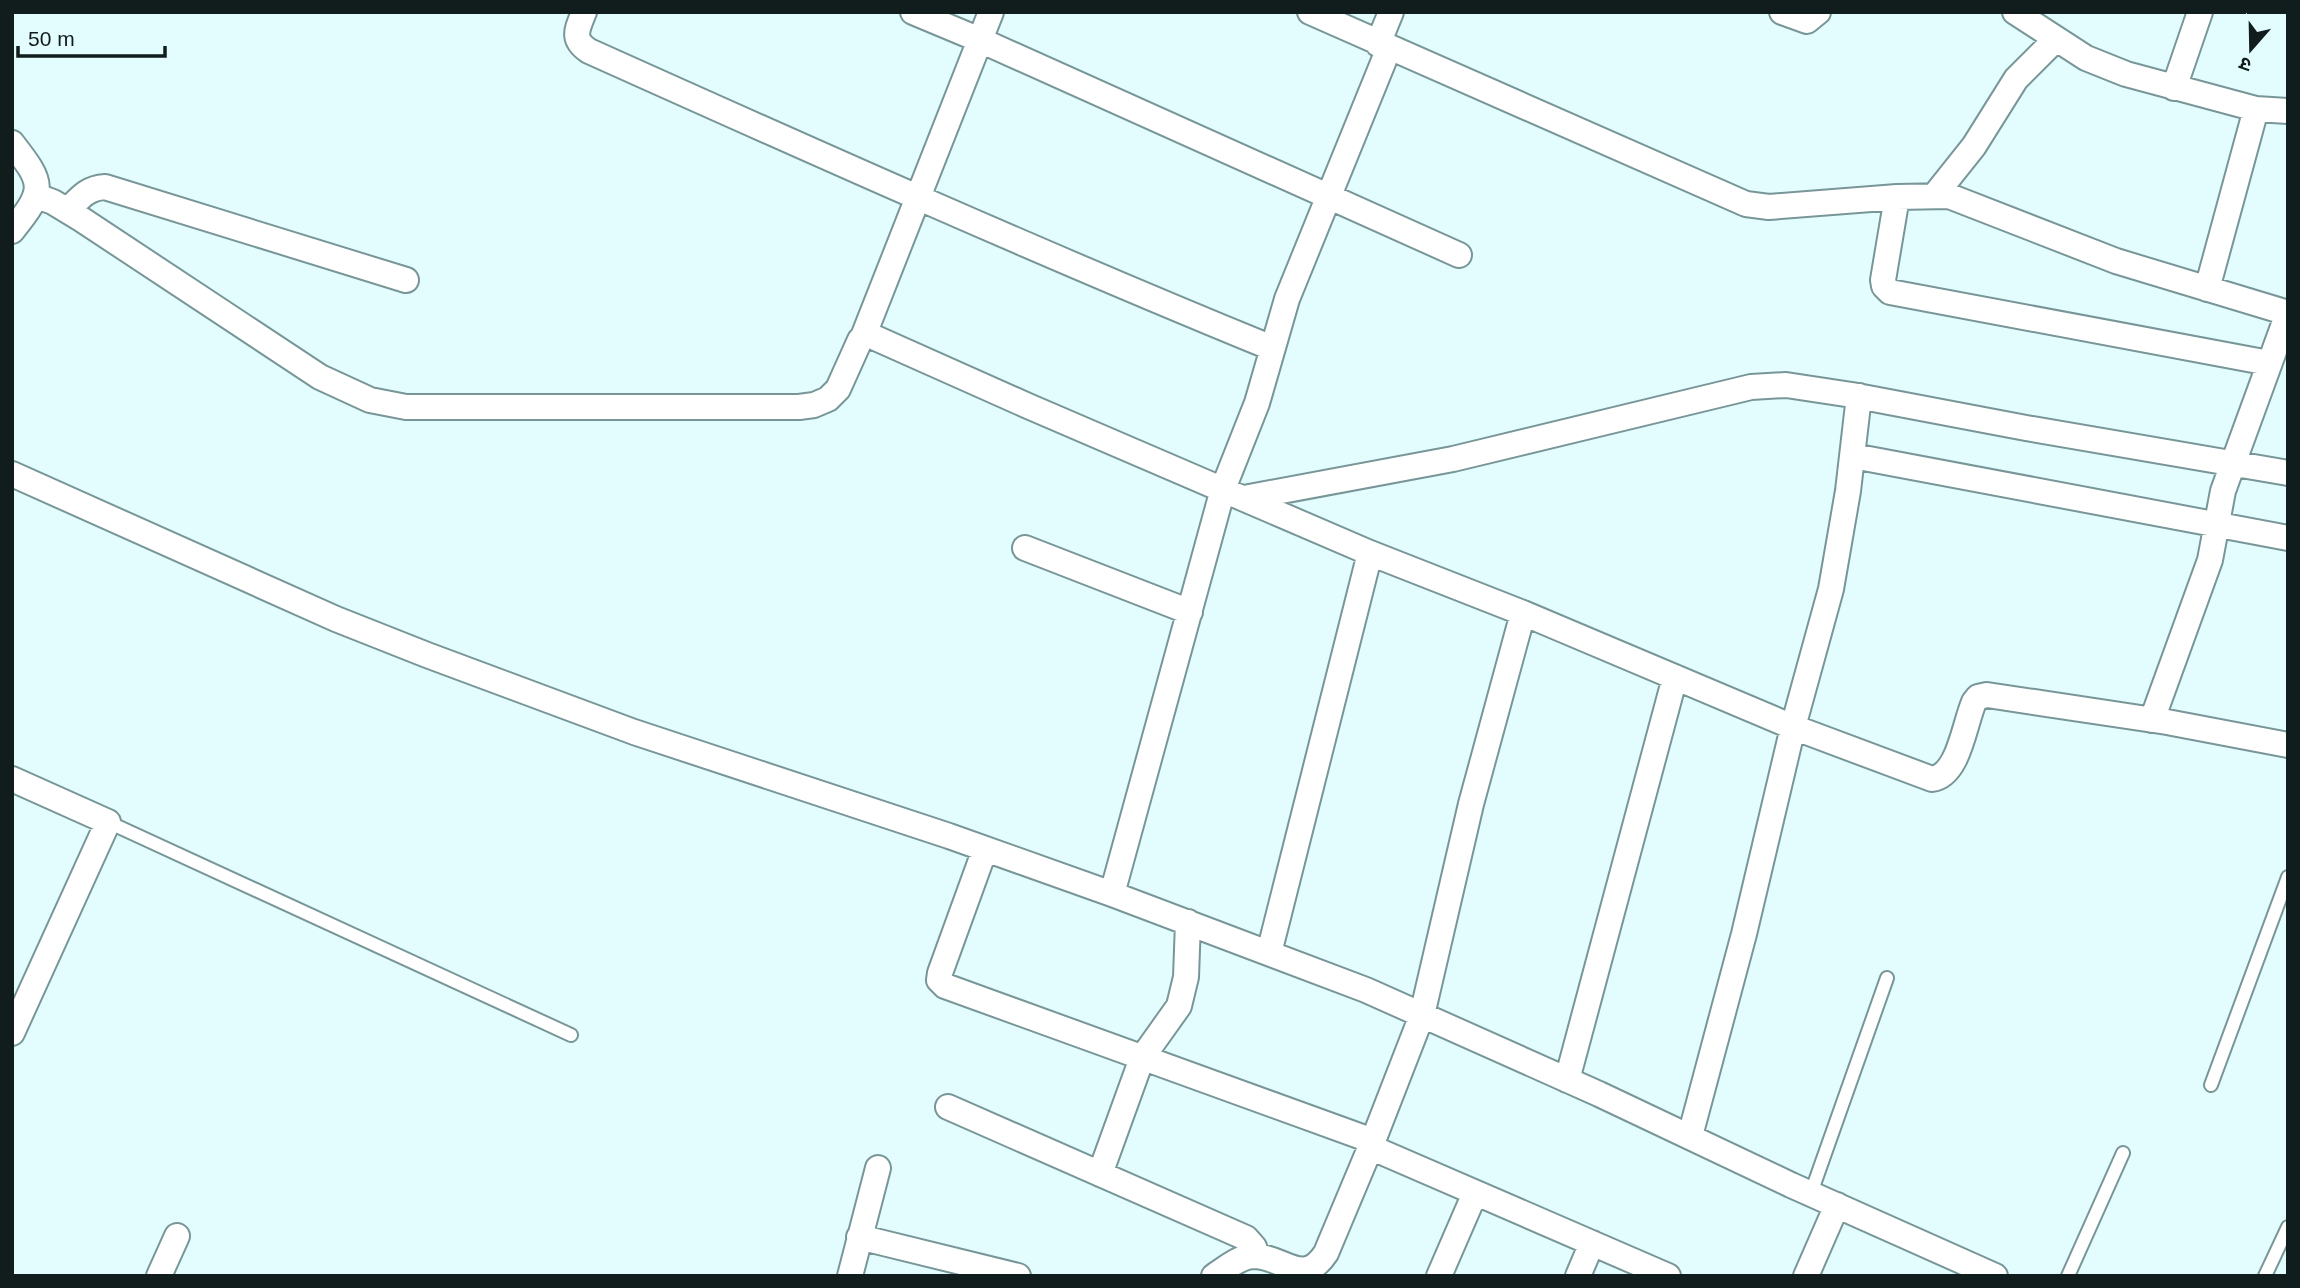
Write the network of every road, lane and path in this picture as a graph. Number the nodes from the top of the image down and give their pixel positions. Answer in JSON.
{"nodes":[{"id":1,"x":584,"y":12,"type":"edge"},
{"id":2,"x":913,"y":12,"type":"edge"},
{"id":3,"x":991,"y":12,"type":"edge"},
{"id":4,"x":1310,"y":12,"type":"edge"},
{"id":5,"x":1391,"y":12,"type":"edge"},
{"id":6,"x":1782,"y":12,"type":"edge"},
{"id":7,"x":1818,"y":12,"type":"edge"},
{"id":8,"x":2015,"y":12,"type":"edge"},
{"id":9,"x":2200,"y":12,"type":"edge"},
{"id":10,"x":2056,"y":39,"type":"junction"},
{"id":11,"x":980,"y":40,"type":"junction"},
{"id":12,"x":1383,"y":46,"type":"junction"},
{"id":13,"x":2174,"y":88,"type":"junction"},
{"id":14,"x":2256,"y":109,"type":"junction"},
{"id":15,"x":2288,"y":111,"type":"edge"},
{"id":16,"x":12,"y":143,"type":"edge"},
{"id":17,"x":1329,"y":195,"type":"junction"},
{"id":18,"x":1935,"y":195,"type":"junction"},
{"id":19,"x":37,"y":196,"type":"junction"},
{"id":20,"x":1897,"y":197,"type":"junction"},
{"id":21,"x":916,"y":198,"type":"junction"},
{"id":22,"x":68,"y":210,"type":"junction"},
{"id":23,"x":12,"y":231,"type":"edge"},
{"id":24,"x":1459,"y":255,"type":"dead end"},
{"id":25,"x":406,"y":280,"type":"dead end"},
{"id":26,"x":2207,"y":289,"type":"junction"},
{"id":27,"x":2288,"y":313,"type":"edge"},
{"id":28,"x":863,"y":337,"type":"junction"},
{"id":29,"x":1272,"y":348,"type":"junction"},
{"id":30,"x":2269,"y":363,"type":"junction"},
{"id":31,"x":1859,"y":396,"type":"junction"},
{"id":32,"x":1853,"y":456,"type":"junction"},
{"id":33,"x":2233,"y":464,"type":"junction"},
{"id":34,"x":2288,"y":473,"type":"edge"},
{"id":35,"x":12,"y":474,"type":"edge"},
{"id":36,"x":1234,"y":494,"type":"junction"},
{"id":37,"x":2216,"y":523,"type":"junction"},
{"id":38,"x":2288,"y":538,"type":"edge"},
{"id":39,"x":1024,"y":548,"type":"dead end"},
{"id":40,"x":1370,"y":553,"type":"junction"},
{"id":41,"x":1190,"y":612,"type":"junction"},
{"id":42,"x":1523,"y":613,"type":"junction"},
{"id":43,"x":1675,"y":677,"type":"junction"},
{"id":44,"x":2152,"y":720,"type":"junction"},
{"id":45,"x":1793,"y":727,"type":"junction"},
{"id":46,"x":2288,"y":745,"type":"edge"},
{"id":47,"x":12,"y":779,"type":"edge"},
{"id":48,"x":108,"y":822,"type":"junction"},
{"id":49,"x":985,"y":849,"type":"junction"},
{"id":50,"x":2288,"y":877,"type":"edge"},
{"id":51,"x":1112,"y":894,"type":"junction"},
{"id":52,"x":1188,"y":922,"type":"junction"},
{"id":53,"x":1269,"y":953,"type":"junction"},
{"id":54,"x":1886,"y":978,"type":"dead end"},
{"id":55,"x":1422,"y":1015,"type":"junction"},
{"id":56,"x":12,"y":1034,"type":"edge"},
{"id":57,"x":571,"y":1035,"type":"dead end"},
{"id":58,"x":1142,"y":1058,"type":"junction"},
{"id":59,"x":1567,"y":1080,"type":"junction"},
{"id":60,"x":2211,"y":1084,"type":"dead end"},
{"id":61,"x":948,"y":1107,"type":"dead end"},
{"id":62,"x":1689,"y":1136,"type":"junction"},
{"id":63,"x":1372,"y":1144,"type":"junction"},
{"id":64,"x":2123,"y":1153,"type":"dead end"},
{"id":65,"x":878,"y":1168,"type":"dead end"},
{"id":66,"x":1102,"y":1168,"type":"junction"},
{"id":67,"x":1475,"y":1193,"type":"junction"},
{"id":68,"x":1811,"y":1193,"type":"junction"},
{"id":69,"x":1837,"y":1205,"type":"junction"},
{"id":70,"x":2288,"y":1227,"type":"edge"},
{"id":71,"x":177,"y":1236,"type":"dead end"},
{"id":72,"x":859,"y":1237,"type":"junction"},
{"id":73,"x":1592,"y":1243,"type":"junction"},
{"id":74,"x":1257,"y":1256,"type":"junction"},
{"id":75,"x":1308,"y":1274,"type":"edge"},
{"id":76,"x":159,"y":1276,"type":"edge"},
{"id":77,"x":850,"y":1276,"type":"edge"},
{"id":78,"x":1018,"y":1276,"type":"edge"},
{"id":79,"x":1214,"y":1276,"type":"edge"},
{"id":80,"x":1439,"y":1276,"type":"edge"},
{"id":81,"x":1578,"y":1276,"type":"edge"},
{"id":82,"x":1668,"y":1276,"type":"edge"},
{"id":83,"x":1806,"y":1276,"type":"edge"},
{"id":84,"x":1995,"y":1276,"type":"edge"},
{"id":85,"x":2068,"y":1276,"type":"edge"},
{"id":86,"x":2265,"y":1276,"type":"edge"}],
"edges":[{"from":1,"to":21,"type":"street"},
{"from":2,"to":11,"type":"street"},
{"from":3,"to":11,"type":"street"},
{"from":4,"to":12,"type":"street"},
{"from":5,"to":12,"type":"street"},
{"from":6,"to":7,"type":"street"},
{"from":8,"to":10,"type":"street"},
{"from":9,"to":13,"type":"street"},
{"from":10,"to":13,"type":"street"},
{"from":10,"to":18,"type":"street"},
{"from":11,"to":17,"type":"street"},
{"from":11,"to":21,"type":"street"},
{"from":12,"to":17,"type":"street"},
{"from":12,"to":20,"type":"street"},
{"from":13,"to":14,"type":"street"},
{"from":14,"to":15,"type":"street"},
{"from":14,"to":26,"type":"street"},
{"from":16,"to":19,"type":"street"},
{"from":17,"to":24,"type":"street"},
{"from":17,"to":29,"type":"street"},
{"from":18,"to":20,"type":"street"},
{"from":18,"to":26,"type":"street"},
{"from":19,"to":22,"type":"street"},
{"from":19,"to":23,"type":"street"},
{"from":20,"to":30,"type":"street"},
{"from":21,"to":28,"type":"street"},
{"from":21,"to":29,"type":"street"},
{"from":22,"to":25,"type":"street"},
{"from":22,"to":28,"type":"street"},
{"from":26,"to":27,"type":"street"},
{"from":27,"to":30,"type":"street"},
{"from":28,"to":36,"type":"street"},
{"from":29,"to":36,"type":"street"},
{"from":30,"to":33,"type":"street"},
{"from":31,"to":32,"type":"street"},
{"from":31,"to":33,"type":"street"},
{"from":31,"to":36,"type":"street"},
{"from":32,"to":37,"type":"street"},
{"from":32,"to":45,"type":"street"},
{"from":33,"to":34,"type":"street"},
{"from":33,"to":37,"type":"street"},
{"from":35,"to":49,"type":"street"},
{"from":36,"to":40,"type":"street"},
{"from":36,"to":41,"type":"street"},
{"from":37,"to":38,"type":"street"},
{"from":37,"to":44,"type":"street"},
{"from":39,"to":41,"type":"street"},
{"from":40,"to":42,"type":"street"},
{"from":40,"to":53,"type":"street"},
{"from":41,"to":51,"type":"street"},
{"from":42,"to":43,"type":"street"},
{"from":42,"to":55,"type":"street"},
{"from":43,"to":45,"type":"street"},
{"from":43,"to":59,"type":"street"},
{"from":44,"to":45,"type":"street"},
{"from":44,"to":46,"type":"street"},
{"from":45,"to":62,"type":"street"},
{"from":47,"to":48,"type":"street"},
{"from":48,"to":56,"type":"street"},
{"from":48,"to":57,"type":"lane"},
{"from":49,"to":51,"type":"street"},
{"from":49,"to":58,"type":"street"},
{"from":50,"to":60,"type":"lane"},
{"from":51,"to":52,"type":"street"},
{"from":52,"to":53,"type":"street"},
{"from":52,"to":58,"type":"street"},
{"from":53,"to":55,"type":"street"},
{"from":54,"to":68,"type":"lane"},
{"from":55,"to":59,"type":"street"},
{"from":55,"to":63,"type":"street"},
{"from":58,"to":63,"type":"street"},
{"from":58,"to":66,"type":"street"},
{"from":59,"to":62,"type":"street"},
{"from":61,"to":66,"type":"street"},
{"from":62,"to":68,"type":"street"},
{"from":63,"to":67,"type":"street"},
{"from":63,"to":75,"type":"street"},
{"from":64,"to":85,"type":"lane"},
{"from":65,"to":72,"type":"street"},
{"from":66,"to":74,"type":"street"},
{"from":67,"to":73,"type":"street"},
{"from":67,"to":80,"type":"street"},
{"from":68,"to":69,"type":"street"},
{"from":69,"to":83,"type":"street"},
{"from":69,"to":84,"type":"street"},
{"from":70,"to":86,"type":"lane"},
{"from":71,"to":76,"type":"street"},
{"from":72,"to":77,"type":"street"},
{"from":72,"to":78,"type":"street"},
{"from":73,"to":81,"type":"street"},
{"from":73,"to":82,"type":"street"},
{"from":74,"to":75,"type":"street"},
{"from":74,"to":79,"type":"street"}]}
